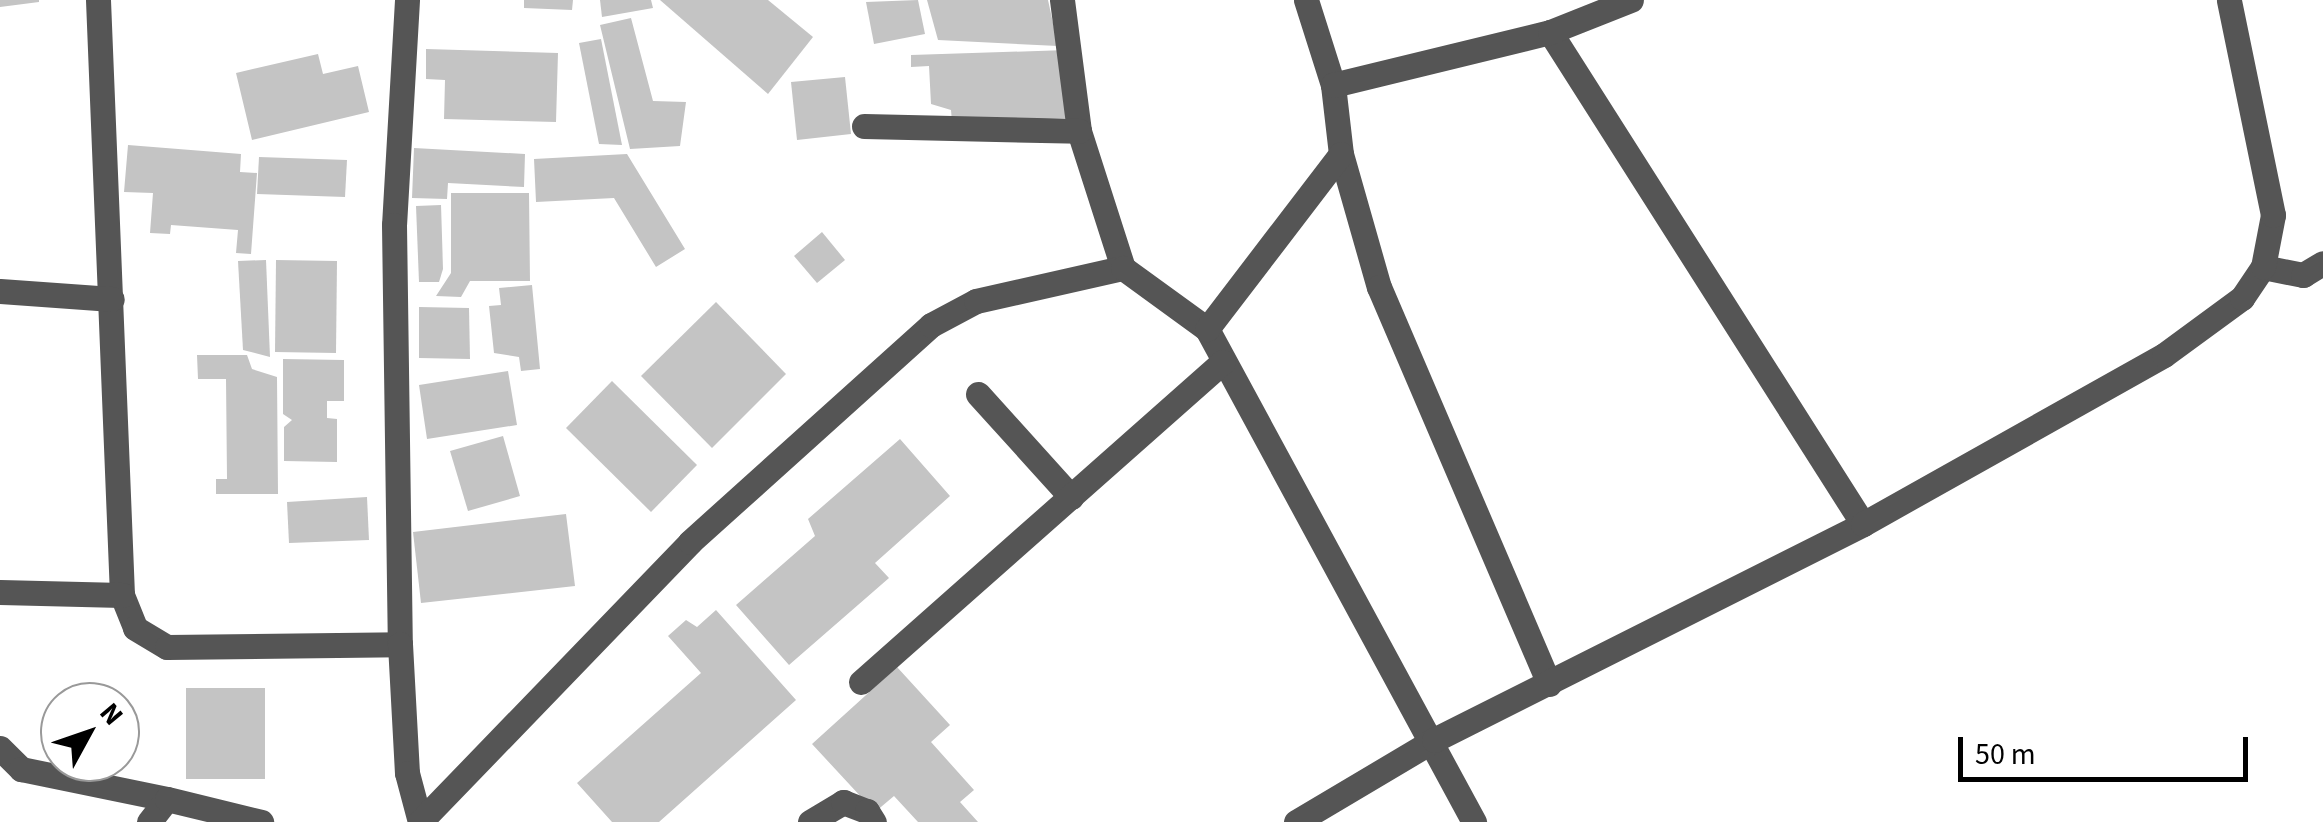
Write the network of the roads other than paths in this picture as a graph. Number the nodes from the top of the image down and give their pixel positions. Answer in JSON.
{"nodes":[{"id":1,"x":98,"y":0,"type":"edge"},
{"id":2,"x":407,"y":0,"type":"edge"},
{"id":3,"x":1062,"y":0,"type":"edge"},
{"id":4,"x":1306,"y":0,"type":"edge"},
{"id":5,"x":1631,"y":0,"type":"edge"},
{"id":6,"x":2229,"y":0,"type":"edge"},
{"id":7,"x":1550,"y":32,"type":"junction"},
{"id":8,"x":1333,"y":85,"type":"junction"},
{"id":9,"x":864,"y":126,"type":"dead end"},
{"id":10,"x":1078,"y":131,"type":"junction"},
{"id":11,"x":1341,"y":154,"type":"junction"},
{"id":12,"x":2323,"y":263,"type":"edge"},
{"id":13,"x":2263,"y":267,"type":"junction"},
{"id":14,"x":1123,"y":268,"type":"junction"},
{"id":15,"x":0,"y":291,"type":"edge"},
{"id":16,"x":112,"y":299,"type":"junction"},
{"id":17,"x":1207,"y":329,"type":"junction"},
{"id":18,"x":1223,"y":362,"type":"junction"},
{"id":19,"x":978,"y":394,"type":"dead end"},
{"id":20,"x":1071,"y":497,"type":"junction"},
{"id":21,"x":1864,"y":524,"type":"junction"},
{"id":22,"x":0,"y":592,"type":"edge"},
{"id":23,"x":122,"y":594,"type":"junction"},
{"id":24,"x":400,"y":644,"type":"junction"},
{"id":25,"x":861,"y":682,"type":"dead end"},
{"id":26,"x":1549,"y":684,"type":"junction"},
{"id":27,"x":1434,"y":740,"type":"junction"},
{"id":28,"x":0,"y":748,"type":"edge"},
{"id":29,"x":167,"y":799,"type":"junction"},
{"id":30,"x":149,"y":822,"type":"edge"},
{"id":31,"x":261,"y":822,"type":"edge"},
{"id":32,"x":420,"y":822,"type":"edge"},
{"id":33,"x":810,"y":822,"type":"edge"},
{"id":34,"x":874,"y":822,"type":"edge"},
{"id":35,"x":1296,"y":822,"type":"edge"},
{"id":36,"x":1474,"y":822,"type":"edge"}],
"edges":[{"from":1,"to":16,"type":"street"},
{"from":2,"to":24,"type":"street"},
{"from":3,"to":10,"type":"street"},
{"from":4,"to":8,"type":"street"},
{"from":5,"to":7,"type":"street"},
{"from":6,"to":13,"type":"street"},
{"from":7,"to":8,"type":"street"},
{"from":7,"to":21,"type":"street"},
{"from":8,"to":11,"type":"street"},
{"from":9,"to":10,"type":"street"},
{"from":10,"to":14,"type":"street"},
{"from":11,"to":17,"type":"street"},
{"from":11,"to":26,"type":"street"},
{"from":12,"to":13,"type":"street"},
{"from":13,"to":21,"type":"street"},
{"from":14,"to":17,"type":"street"},
{"from":14,"to":32,"type":"street"},
{"from":15,"to":16,"type":"street"},
{"from":16,"to":23,"type":"street"},
{"from":17,"to":18,"type":"street"},
{"from":18,"to":20,"type":"street"},
{"from":18,"to":27,"type":"street"},
{"from":19,"to":20,"type":"street"},
{"from":20,"to":25,"type":"street"},
{"from":21,"to":26,"type":"street"},
{"from":22,"to":23,"type":"street"},
{"from":23,"to":24,"type":"street"},
{"from":24,"to":32,"type":"street"},
{"from":26,"to":27,"type":"street"},
{"from":27,"to":35,"type":"street"},
{"from":27,"to":36,"type":"street"},
{"from":28,"to":29,"type":"street"},
{"from":29,"to":30,"type":"street"},
{"from":29,"to":31,"type":"street"},
{"from":33,"to":34,"type":"street"}]}
